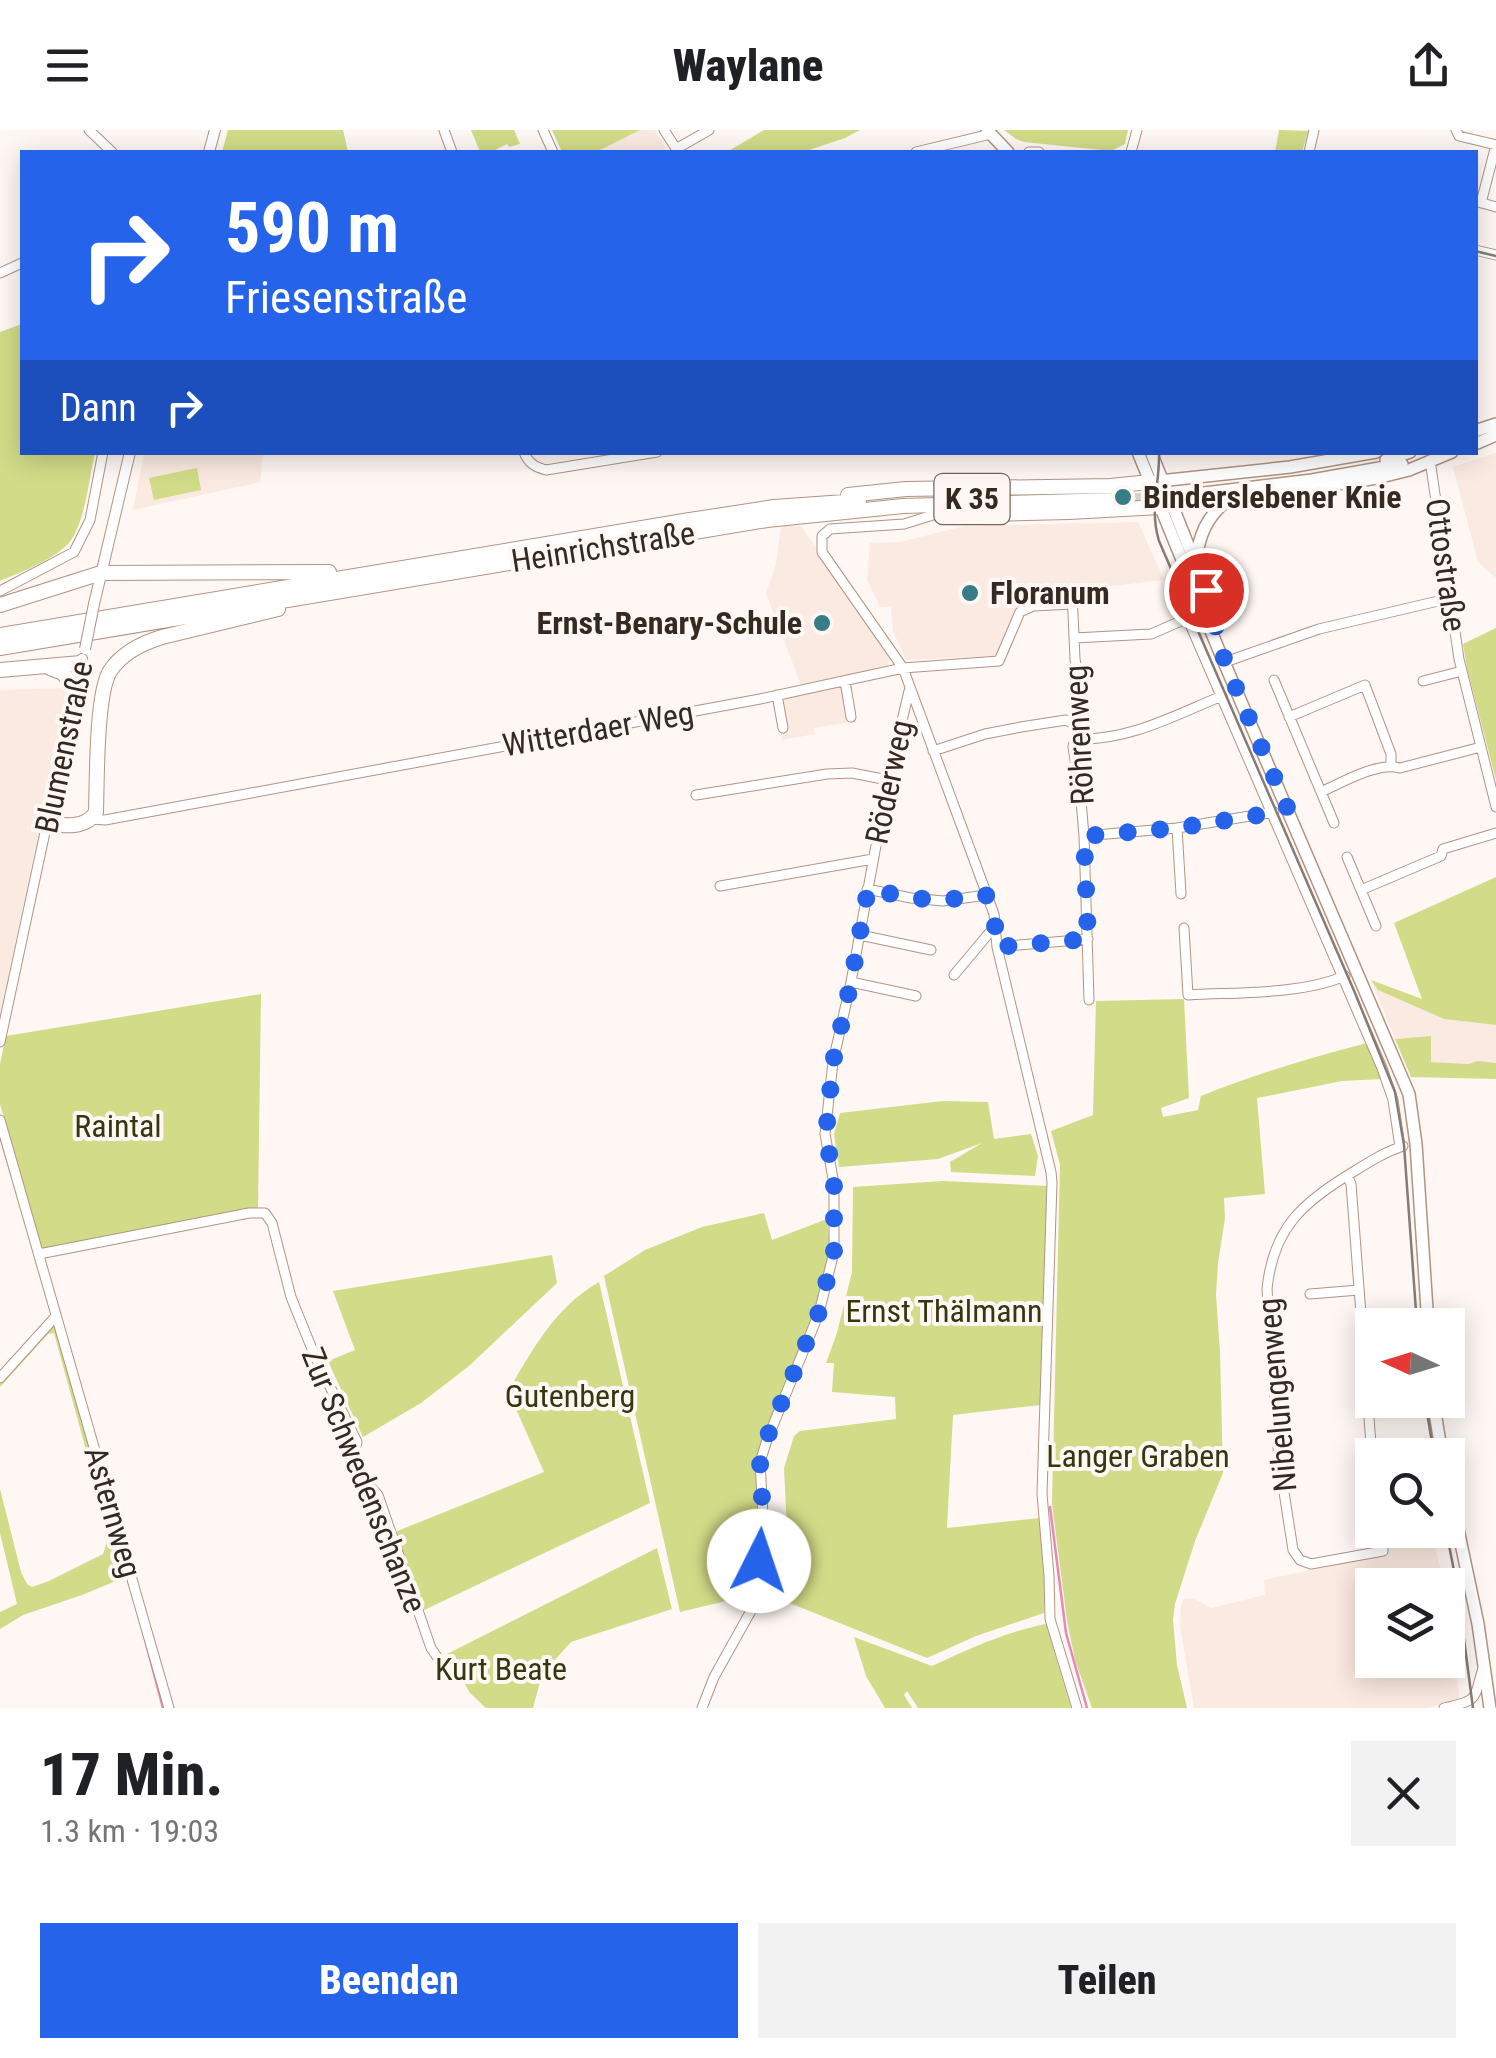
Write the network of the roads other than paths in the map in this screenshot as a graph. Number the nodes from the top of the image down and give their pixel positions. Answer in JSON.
{"nodes":[{"id":1,"x":89,"y":130,"type":"edge"},
{"id":2,"x":709,"y":130,"type":"edge"},
{"id":3,"x":1456,"y":130,"type":"edge"},
{"id":4,"x":989,"y":132,"type":"edge"},
{"id":5,"x":1496,"y":145,"type":"edge"},
{"id":6,"x":110,"y":150,"type":"edge"},
{"id":7,"x":679,"y":150,"type":"edge"},
{"id":8,"x":923,"y":150,"type":"edge"},
{"id":9,"x":1478,"y":202,"type":"edge"},
{"id":10,"x":1496,"y":207,"type":"edge"},
{"id":11,"x":102,"y":455,"type":"edge"},
{"id":12,"x":129,"y":455,"type":"edge"},
{"id":13,"x":525,"y":455,"type":"edge"},
{"id":14,"x":640,"y":455,"type":"edge"},
{"id":15,"x":1140,"y":455,"type":"edge"},
{"id":16,"x":1152,"y":455,"type":"edge"},
{"id":17,"x":1363,"y":455,"type":"edge"},
{"id":18,"x":1402,"y":455,"type":"edge"},
{"id":19,"x":1444,"y":455,"type":"edge"},
{"id":20,"x":1430,"y":460,"type":"junction"},
{"id":21,"x":1156,"y":482,"type":"junction"},
{"id":22,"x":1119,"y":497,"type":"tunnel mouth"},
{"id":23,"x":1228,"y":500,"type":"junction"},
{"id":24,"x":1166,"y":507,"type":"junction"},
{"id":25,"x":826,"y":508,"type":"junction"},
{"id":26,"x":933,"y":515,"type":"junction"},
{"id":27,"x":1195,"y":565,"type":"junction"},
{"id":28,"x":369,"y":572,"type":"junction"},
{"id":29,"x":102,"y":573,"type":"junction"},
{"id":30,"x":1173,"y":585,"type":"dead end"},
{"id":31,"x":1072,"y":591,"type":"dead end"},
{"id":32,"x":0,"y":592,"type":"edge"},
{"id":33,"x":314,"y":594,"type":"junction"},
{"id":34,"x":1451,"y":598,"type":"junction"},
{"id":35,"x":1072,"y":604,"type":"junction"},
{"id":36,"x":0,"y":605,"type":"edge"},
{"id":37,"x":1188,"y":618,"type":"junction"},
{"id":38,"x":92,"y":619,"type":"junction"},
{"id":39,"x":0,"y":635,"type":"edge"},
{"id":40,"x":1074,"y":638,"type":"junction"},
{"id":41,"x":0,"y":648,"type":"edge"},
{"id":42,"x":83,"y":656,"type":"junction"},
{"id":43,"x":1225,"y":662,"type":"junction"},
{"id":44,"x":44,"y":666,"type":"junction"},
{"id":45,"x":903,"y":668,"type":"junction"},
{"id":46,"x":0,"y":670,"type":"edge"},
{"id":47,"x":1462,"y":671,"type":"junction"},
{"id":48,"x":1274,"y":680,"type":"dead end"},
{"id":49,"x":845,"y":681,"type":"junction"},
{"id":50,"x":1423,"y":681,"type":"dead end"},
{"id":51,"x":909,"y":688,"type":"junction"},
{"id":52,"x":75,"y":690,"type":"junction"},
{"id":53,"x":777,"y":695,"type":"junction"},
{"id":54,"x":1222,"y":696,"type":"junction"},
{"id":55,"x":851,"y":717,"type":"dead end"},
{"id":56,"x":1290,"y":717,"type":"junction"},
{"id":57,"x":1080,"y":727,"type":"junction"},
{"id":58,"x":783,"y":728,"type":"dead end"},
{"id":59,"x":1076,"y":739,"type":"junction"},
{"id":60,"x":1481,"y":747,"type":"junction"},
{"id":61,"x":933,"y":751,"type":"junction"},
{"id":62,"x":1391,"y":765,"type":"junction"},
{"id":63,"x":888,"y":780,"type":"junction"},
{"id":64,"x":1321,"y":792,"type":"junction"},
{"id":65,"x":696,"y":795,"type":"dead end"},
{"id":66,"x":1287,"y":807,"type":"junction"},
{"id":67,"x":1496,"y":807,"type":"edge"},
{"id":68,"x":1272,"y":813,"type":"junction"},
{"id":69,"x":92,"y":819,"type":"junction"},
{"id":70,"x":1334,"y":823,"type":"dead end"},
{"id":71,"x":47,"y":824,"type":"junction"},
{"id":72,"x":1177,"y":828,"type":"junction"},
{"id":73,"x":1496,"y":834,"type":"edge"},
{"id":74,"x":1084,"y":836,"type":"junction"},
{"id":75,"x":1347,"y":857,"type":"dead end"},
{"id":76,"x":873,"y":859,"type":"junction"},
{"id":77,"x":720,"y":886,"type":"dead end"},
{"id":78,"x":868,"y":889,"type":"junction"},
{"id":79,"x":1361,"y":890,"type":"junction"},
{"id":80,"x":1180,"y":894,"type":"dead end"},
{"id":81,"x":986,"y":895,"type":"junction"},
{"id":82,"x":995,"y":926,"type":"junction"},
{"id":83,"x":1376,"y":926,"type":"dead end"},
{"id":84,"x":1184,"y":928,"type":"dead end"},
{"id":85,"x":860,"y":935,"type":"junction"},
{"id":86,"x":1088,"y":939,"type":"junction"},
{"id":87,"x":997,"y":947,"type":"junction"},
{"id":88,"x":930,"y":950,"type":"dead end"},
{"id":89,"x":1357,"y":971,"type":"junction"},
{"id":90,"x":954,"y":975,"type":"dead end"},
{"id":91,"x":1343,"y":977,"type":"junction"},
{"id":92,"x":851,"y":982,"type":"junction"},
{"id":93,"x":916,"y":996,"type":"dead end"},
{"id":94,"x":1089,"y":1000,"type":"dead end"},
{"id":95,"x":0,"y":1042,"type":"edge"},
{"id":96,"x":0,"y":1120,"type":"edge"},
{"id":97,"x":1416,"y":1144,"type":"junction"},
{"id":98,"x":1400,"y":1146,"type":"junction"},
{"id":99,"x":1347,"y":1176,"type":"junction"},
{"id":100,"x":39,"y":1254,"type":"junction"},
{"id":101,"x":1358,"y":1290,"type":"junction"},
{"id":102,"x":1310,"y":1294,"type":"dead end"},
{"id":103,"x":1427,"y":1308,"type":"edge"},
{"id":104,"x":56,"y":1316,"type":"junction"},
{"id":105,"x":0,"y":1378,"type":"edge"},
{"id":106,"x":1370,"y":1438,"type":"edge"},
{"id":107,"x":1383,"y":1548,"type":"edge"},
{"id":108,"x":1462,"y":1548,"type":"edge"},
{"id":109,"x":1485,"y":1660,"type":"junction"},
{"id":110,"x":451,"y":1677,"type":"dead end"},
{"id":111,"x":1492,"y":1698,"type":"edge"},
{"id":112,"x":168,"y":1708,"type":"edge"},
{"id":113,"x":702,"y":1708,"type":"edge"},
{"id":114,"x":1076,"y":1708,"type":"edge"},
{"id":115,"x":1444,"y":1708,"type":"edge"}],
"edges":[{"from":1,"to":6,"type":"street"},
{"from":2,"to":7,"type":"street"},
{"from":3,"to":5,"type":"street"},
{"from":4,"to":8,"type":"street"},
{"from":5,"to":9,"type":"street"},
{"from":9,"to":10,"type":"street"},
{"from":11,"to":32,"type":"street"},
{"from":12,"to":29,"type":"street","name":"Blumenstraße"},
{"from":13,"to":14,"type":"street"},
{"from":15,"to":21,"type":"main road"},
{"from":16,"to":21,"type":"main road"},
{"from":17,"to":21,"type":"main road","number":"K 35"},
{"from":18,"to":20,"type":"main road","number":"K 35"},
{"from":19,"to":20,"type":"main road","number":"K 35"},
{"from":20,"to":23,"type":"main road","number":"K 35"},
{"from":20,"to":34,"type":"street","name":"Ottostraße"},
{"from":21,"to":24,"type":"main road"},
{"from":21,"to":25,"type":"highway","number":"K 35"},
{"from":22,"to":25,"type":"highway","name":"Heinrichstraße","number":"K 35"},
{"from":23,"to":24,"type":"main road","number":"K 35"},
{"from":23,"to":27,"type":"main road"},
{"from":24,"to":26,"type":"highway","number":"K 35"},
{"from":24,"to":27,"type":"main road"},
{"from":24,"to":43,"type":"main road"},
{"from":25,"to":26,"type":"highway","number":"K 35"},
{"from":25,"to":28,"type":"highway","name":"Heinrichstraße","number":"K 35"},
{"from":25,"to":33,"type":"highway","name":"Heinrichstraße","number":"K 35"},
{"from":26,"to":45,"type":"street"},
{"from":27,"to":43,"type":"main road"},
{"from":28,"to":29,"type":"highway"},
{"from":28,"to":38,"type":"highway","name":"Heinrichstraße","number":"K 35"},
{"from":29,"to":36,"type":"highway"},
{"from":29,"to":38,"type":"street","name":"Blumenstraße"},
{"from":30,"to":37,"type":"street"},
{"from":31,"to":35,"type":"street","name":"Röhrenweg"},
{"from":33,"to":38,"type":"highway","name":"Heinrichstraße","number":"K 35"},
{"from":33,"to":69,"type":"highway"},
{"from":34,"to":43,"type":"street"},
{"from":34,"to":47,"type":"street","name":"Ottostraße"},
{"from":35,"to":40,"type":"street","name":"Röhrenweg"},
{"from":35,"to":45,"type":"street","name":"Witterdaer Weg"},
{"from":37,"to":40,"type":"street"},
{"from":37,"to":54,"type":"street"},
{"from":38,"to":39,"type":"highway","number":"K 35"},
{"from":38,"to":41,"type":"highway","number":"K 35"},
{"from":38,"to":42,"type":"street","name":"Blumenstraße","bridge":true},
{"from":40,"to":57,"type":"street","name":"Röhrenweg"},
{"from":42,"to":44,"type":"highway"},
{"from":42,"to":52,"type":"street","name":"Blumenstraße"},
{"from":43,"to":66,"type":"main road"},
{"from":44,"to":46,"type":"highway"},
{"from":44,"to":52,"type":"highway"},
{"from":45,"to":49,"type":"street","name":"Witterdaer Weg"},
{"from":45,"to":51,"type":"street"},
{"from":47,"to":50,"type":"street","name":"Ottostraße"},
{"from":47,"to":60,"type":"street","name":"Ottostraße"},
{"from":48,"to":56,"type":"street"},
{"from":49,"to":53,"type":"street","name":"Witterdaer Weg"},
{"from":49,"to":55,"type":"street"},
{"from":51,"to":61,"type":"street"},
{"from":51,"to":63,"type":"street","name":"Röderweg"},
{"from":52,"to":71,"type":"street","name":"Blumenstraße"},
{"from":53,"to":58,"type":"street"},
{"from":53,"to":69,"type":"street","name":"Witterdaer Weg"},
{"from":54,"to":59,"type":"street"},
{"from":54,"to":68,"type":"street"},
{"from":56,"to":62,"type":"street"},
{"from":56,"to":64,"type":"street"},
{"from":57,"to":59,"type":"street","name":"Röhrenweg"},
{"from":57,"to":61,"type":"street"},
{"from":59,"to":74,"type":"street","name":"Röhrenweg"},
{"from":60,"to":62,"type":"street"},
{"from":60,"to":67,"type":"street","name":"Ottostraße"},
{"from":61,"to":81,"type":"street"},
{"from":62,"to":64,"type":"street"},
{"from":63,"to":65,"type":"street"},
{"from":63,"to":76,"type":"street","name":"Röderweg"},
{"from":64,"to":70,"type":"street"},
{"from":66,"to":68,"type":"street"},
{"from":66,"to":89,"type":"main road"},
{"from":68,"to":72,"type":"street"},
{"from":68,"to":91,"type":"street"},
{"from":69,"to":71,"type":"highway"},
{"from":71,"to":95,"type":"street","name":"Blumenstraße"},
{"from":72,"to":74,"type":"street"},
{"from":72,"to":80,"type":"street"},
{"from":73,"to":79,"type":"street"},
{"from":74,"to":86,"type":"street","name":"Röhrenweg"},
{"from":75,"to":79,"type":"street"},
{"from":76,"to":77,"type":"street"},
{"from":76,"to":78,"type":"street","name":"Röderweg"},
{"from":78,"to":81,"type":"street"},
{"from":78,"to":85,"type":"street","name":"Röderweg"},
{"from":79,"to":83,"type":"street"},
{"from":81,"to":82,"type":"street"},
{"from":82,"to":87,"type":"street"},
{"from":82,"to":90,"type":"street"},
{"from":84,"to":91,"type":"street"},
{"from":85,"to":88,"type":"street"},
{"from":85,"to":92,"type":"street","name":"Röderweg"},
{"from":86,"to":87,"type":"street"},
{"from":86,"to":94,"type":"street","name":"Röhrenweg"},
{"from":87,"to":114,"type":"street"},
{"from":89,"to":91,"type":"street"},
{"from":89,"to":97,"type":"main road"},
{"from":91,"to":98,"type":"street"},
{"from":92,"to":93,"type":"street"},
{"from":92,"to":113,"type":"street","name":"Röderweg"},
{"from":96,"to":100,"type":"street"},
{"from":97,"to":98,"type":"street","name":"Nibelungenweg"},
{"from":97,"to":103,"type":"main road"},
{"from":98,"to":99,"type":"street","name":"Nibelungenweg"},
{"from":99,"to":101,"type":"street"},
{"from":99,"to":107,"type":"street","name":"Nibelungenweg"},
{"from":100,"to":104,"type":"street"},
{"from":100,"to":110,"type":"street","name":"Zur Schwedenschanze"},
{"from":101,"to":102,"type":"street"},
{"from":101,"to":106,"type":"street"},
{"from":104,"to":105,"type":"street"},
{"from":104,"to":112,"type":"street","name":"Asternweg"},
{"from":108,"to":109,"type":"main road"},
{"from":109,"to":111,"type":"main road"},
{"from":109,"to":115,"type":"street"}]}
